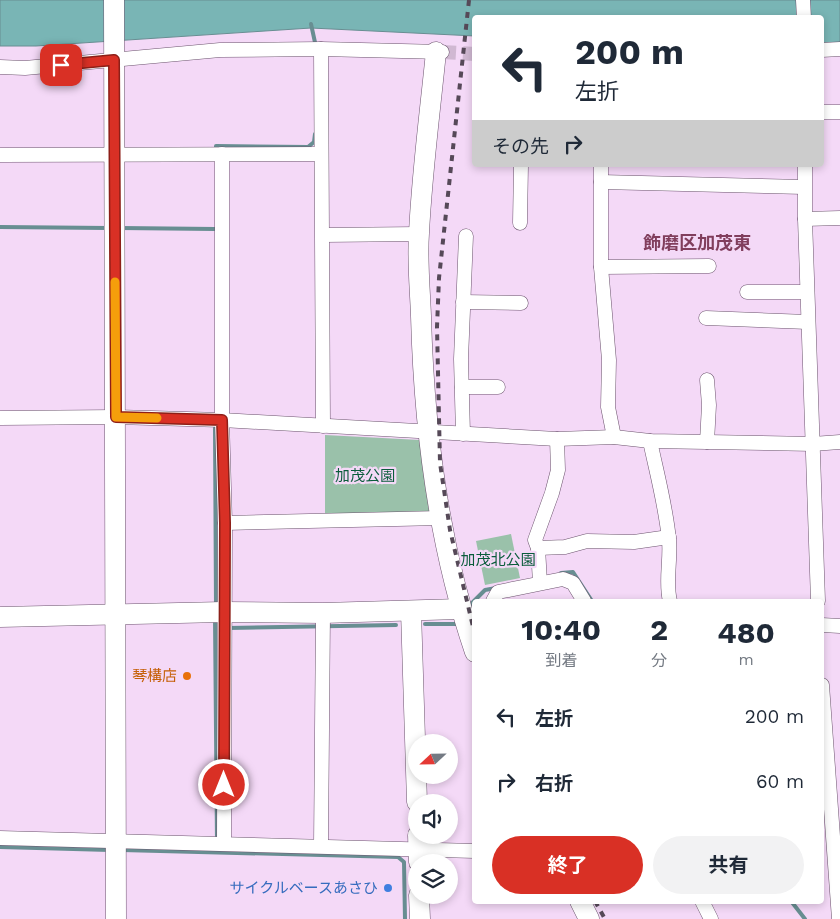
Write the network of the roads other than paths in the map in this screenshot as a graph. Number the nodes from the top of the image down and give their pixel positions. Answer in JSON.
{"nodes":[{"id":1,"x":114,"y":0,"type":"edge"},
{"id":2,"x":803,"y":0,"type":"edge"},
{"id":3,"x":804,"y":15,"type":"edge"},
{"id":4,"x":321,"y":49,"type":"junction"},
{"id":5,"x":840,"y":49,"type":"edge"},
{"id":6,"x":824,"y":50,"type":"edge"},
{"id":7,"x":439,"y":52,"type":"joint"},
{"id":8,"x":114,"y":60,"type":"junction"},
{"id":9,"x":0,"y":67,"type":"edge"},
{"id":10,"x":824,"y":112,"type":"edge"},
{"id":11,"x":840,"y":112,"type":"edge"},
{"id":12,"x":115,"y":154,"type":"junction"},
{"id":13,"x":222,"y":154,"type":"junction"},
{"id":14,"x":321,"y":154,"type":"junction"},
{"id":15,"x":0,"y":155,"type":"edge"},
{"id":16,"x":521,"y":167,"type":"edge"},
{"id":17,"x":601,"y":167,"type":"edge"},
{"id":18,"x":805,"y":167,"type":"edge"},
{"id":19,"x":601,"y":182,"type":"junction"},
{"id":20,"x":804,"y":187,"type":"junction"},
{"id":21,"x":840,"y":218,"type":"edge"},
{"id":22,"x":805,"y":219,"type":"junction"},
{"id":23,"x":520,"y":223,"type":"dead end"},
{"id":24,"x":419,"y":234,"type":"junction"},
{"id":25,"x":323,"y":235,"type":"junction"},
{"id":26,"x":466,"y":236,"type":"dead end"},
{"id":27,"x":709,"y":266,"type":"dead end"},
{"id":28,"x":601,"y":267,"type":"junction"},
{"id":29,"x":746,"y":292,"type":"dead end"},
{"id":30,"x":807,"y":292,"type":"junction"},
{"id":31,"x":463,"y":302,"type":"junction"},
{"id":32,"x":522,"y":302,"type":"dead end"},
{"id":33,"x":706,"y":318,"type":"dead end"},
{"id":34,"x":808,"y":322,"type":"junction"},
{"id":35,"x":707,"y":380,"type":"dead end"},
{"id":36,"x":462,"y":387,"type":"junction"},
{"id":37,"x":498,"y":387,"type":"dead end"},
{"id":38,"x":116,"y":417,"type":"junction"},
{"id":39,"x":0,"y":418,"type":"edge"},
{"id":40,"x":222,"y":420,"type":"junction"},
{"id":41,"x":323,"y":426,"type":"junction"},
{"id":42,"x":428,"y":432,"type":"junction"},
{"id":43,"x":463,"y":434,"type":"junction"},
{"id":44,"x":614,"y":437,"type":"junction"},
{"id":45,"x":557,"y":439,"type":"junction"},
{"id":46,"x":650,"y":441,"type":"junction"},
{"id":47,"x":706,"y":442,"type":"junction"},
{"id":48,"x":840,"y":442,"type":"edge"},
{"id":49,"x":813,"y":444,"type":"junction"},
{"id":50,"x":441,"y":518,"type":"junction"},
{"id":51,"x":225,"y":523,"type":"junction"},
{"id":52,"x":669,"y":537,"type":"junction"},
{"id":53,"x":538,"y":548,"type":"junction"},
{"id":54,"x":540,"y":583,"type":"junction"},
{"id":55,"x":494,"y":599,"type":"edge"},
{"id":56,"x":583,"y":599,"type":"edge"},
{"id":57,"x":670,"y":599,"type":"edge"},
{"id":58,"x":818,"y":599,"type":"edge"},
{"id":59,"x":460,"y":609,"type":"junction"},
{"id":60,"x":411,"y":611,"type":"junction"},
{"id":61,"x":223,"y":612,"type":"junction"},
{"id":62,"x":323,"y":613,"type":"junction"},
{"id":63,"x":115,"y":614,"type":"junction"},
{"id":64,"x":0,"y":617,"type":"edge"},
{"id":65,"x":824,"y":625,"type":"edge"},
{"id":66,"x":840,"y":626,"type":"edge"},
{"id":67,"x":472,"y":643,"type":"edge"},
{"id":68,"x":824,"y":707,"type":"edge"},
{"id":69,"x":417,"y":794,"type":"edge"},
{"id":70,"x":836,"y":837,"type":"edge"},
{"id":71,"x":0,"y":838,"type":"edge"},
{"id":72,"x":116,"y":841,"type":"junction"},
{"id":73,"x":224,"y":843,"type":"junction"},
{"id":74,"x":321,"y":846,"type":"junction"},
{"id":75,"x":418,"y":849,"type":"edge"},
{"id":76,"x":472,"y":851,"type":"edge"},
{"id":77,"x":419,"y":904,"type":"edge"},
{"id":78,"x":582,"y":904,"type":"edge"},
{"id":79,"x":704,"y":904,"type":"edge"},
{"id":80,"x":116,"y":919,"type":"edge"},
{"id":81,"x":420,"y":919,"type":"edge"},
{"id":82,"x":589,"y":919,"type":"edge"},
{"id":83,"x":711,"y":919,"type":"edge"},
{"id":84,"x":839,"y":919,"type":"edge"}],
"edges":[{"from":1,"to":8,"type":"street"},
{"from":2,"to":3,"type":"street"},
{"from":4,"to":7,"type":"street"},
{"from":4,"to":8,"type":"street"},
{"from":4,"to":14,"type":"street"},
{"from":5,"to":6,"type":"street"},
{"from":7,"to":24,"type":"street"},
{"from":8,"to":9,"type":"street"},
{"from":8,"to":12,"type":"street"},
{"from":10,"to":11,"type":"street"},
{"from":12,"to":13,"type":"street"},
{"from":12,"to":15,"type":"street"},
{"from":12,"to":38,"type":"street"},
{"from":13,"to":14,"type":"street"},
{"from":13,"to":40,"type":"street"},
{"from":14,"to":25,"type":"street"},
{"from":16,"to":23,"type":"street"},
{"from":17,"to":19,"type":"street"},
{"from":18,"to":20,"type":"street"},
{"from":19,"to":20,"type":"street"},
{"from":19,"to":28,"type":"street"},
{"from":20,"to":22,"type":"street"},
{"from":21,"to":22,"type":"street"},
{"from":22,"to":30,"type":"street"},
{"from":24,"to":25,"type":"street"},
{"from":24,"to":42,"type":"street"},
{"from":25,"to":41,"type":"street"},
{"from":26,"to":31,"type":"street"},
{"from":27,"to":28,"type":"street"},
{"from":28,"to":44,"type":"street"},
{"from":29,"to":30,"type":"street"},
{"from":30,"to":34,"type":"street"},
{"from":31,"to":32,"type":"street"},
{"from":31,"to":36,"type":"street"},
{"from":33,"to":34,"type":"street"},
{"from":34,"to":49,"type":"street"},
{"from":35,"to":47,"type":"street"},
{"from":36,"to":37,"type":"street"},
{"from":36,"to":43,"type":"street"},
{"from":38,"to":39,"type":"street"},
{"from":38,"to":40,"type":"street"},
{"from":38,"to":63,"type":"street"},
{"from":40,"to":41,"type":"street"},
{"from":40,"to":51,"type":"street"},
{"from":41,"to":42,"type":"street"},
{"from":42,"to":43,"type":"street"},
{"from":42,"to":50,"type":"street"},
{"from":43,"to":45,"type":"street"},
{"from":44,"to":45,"type":"street"},
{"from":44,"to":46,"type":"street"},
{"from":45,"to":53,"type":"street"},
{"from":46,"to":47,"type":"street"},
{"from":46,"to":52,"type":"street"},
{"from":47,"to":49,"type":"street"},
{"from":48,"to":49,"type":"street"},
{"from":49,"to":58,"type":"street"},
{"from":50,"to":51,"type":"street"},
{"from":50,"to":59,"type":"street"},
{"from":51,"to":61,"type":"street"},
{"from":52,"to":53,"type":"street"},
{"from":52,"to":57,"type":"street"},
{"from":53,"to":54,"type":"street"},
{"from":54,"to":55,"type":"street"},
{"from":54,"to":56,"type":"street"},
{"from":59,"to":60,"type":"street"},
{"from":59,"to":67,"type":"street"},
{"from":60,"to":62,"type":"street"},
{"from":60,"to":69,"type":"street"},
{"from":61,"to":62,"type":"street"},
{"from":61,"to":63,"type":"street"},
{"from":61,"to":73,"type":"street"},
{"from":62,"to":74,"type":"street"},
{"from":63,"to":64,"type":"street"},
{"from":63,"to":72,"type":"street"},
{"from":65,"to":66,"type":"street"},
{"from":68,"to":70,"type":"street"},
{"from":70,"to":84,"type":"street"},
{"from":71,"to":72,"type":"street"},
{"from":72,"to":73,"type":"street"},
{"from":72,"to":80,"type":"street"},
{"from":73,"to":74,"type":"street"},
{"from":74,"to":75,"type":"street"},
{"from":75,"to":76,"type":"street"},
{"from":77,"to":81,"type":"street"},
{"from":78,"to":82,"type":"street"},
{"from":79,"to":83,"type":"street"}]}
